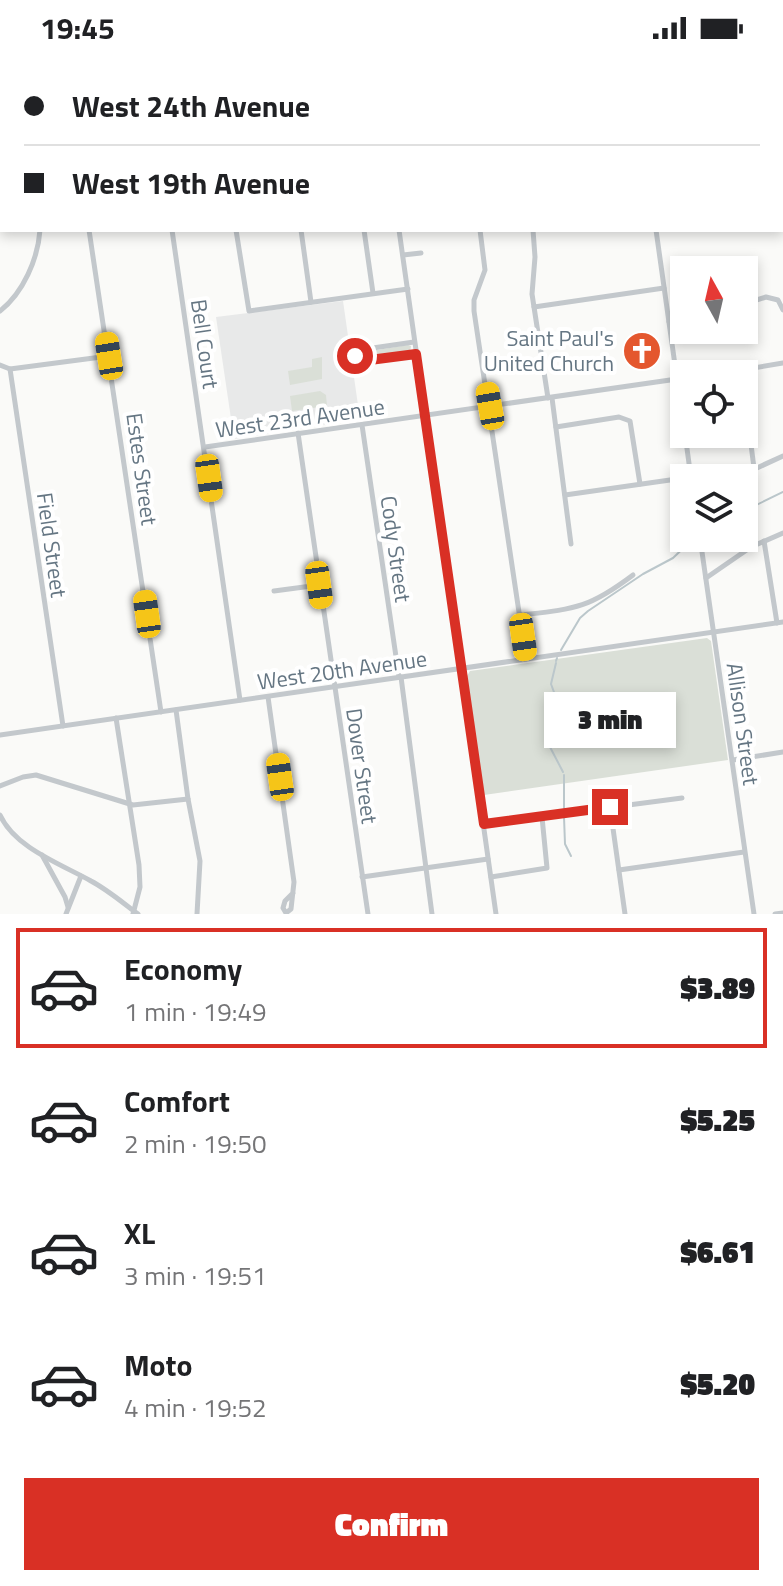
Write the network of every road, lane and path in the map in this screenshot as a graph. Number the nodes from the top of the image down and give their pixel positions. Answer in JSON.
{"nodes":[{"id":1,"x":40,"y":232,"type":"edge"},
{"id":2,"x":89,"y":232,"type":"edge"},
{"id":3,"x":172,"y":232,"type":"edge"},
{"id":4,"x":236,"y":232,"type":"edge"},
{"id":5,"x":301,"y":232,"type":"edge"},
{"id":6,"x":364,"y":232,"type":"edge"},
{"id":7,"x":399,"y":232,"type":"edge"},
{"id":8,"x":480,"y":232,"type":"edge"},
{"id":9,"x":533,"y":232,"type":"edge"},
{"id":10,"x":656,"y":232,"type":"edge"},
{"id":11,"x":421,"y":253,"type":"dead end"},
{"id":12,"x":403,"y":255,"type":"junction"},
{"id":13,"x":664,"y":288,"type":"junction"},
{"id":14,"x":408,"y":289,"type":"junction"},
{"id":15,"x":373,"y":293,"type":"junction"},
{"id":16,"x":758,"y":300,"type":"edge"},
{"id":17,"x":311,"y":302,"type":"junction"},
{"id":18,"x":534,"y":307,"type":"junction"},
{"id":19,"x":783,"y":310,"type":"edge"},
{"id":20,"x":0,"y":311,"type":"edge"},
{"id":21,"x":669,"y":322,"type":"joint"},
{"id":22,"x":414,"y":342,"type":"junction"},
{"id":23,"x":416,"y":354,"type":"junction"},
{"id":24,"x":109,"y":356,"type":"junction"},
{"id":25,"x":676,"y":360,"type":"edge"},
{"id":26,"x":783,"y":363,"type":"edge"},
{"id":27,"x":0,"y":365,"type":"edge"},
{"id":28,"x":758,"y":368,"type":"edge"},
{"id":29,"x":10,"y":369,"type":"junction"},
{"id":30,"x":670,"y":380,"type":"edge"},
{"id":31,"x":550,"y":398,"type":"junction"},
{"id":32,"x":490,"y":406,"type":"junction"},
{"id":33,"x":425,"y":416,"type":"junction"},
{"id":34,"x":362,"y":425,"type":"junction"},
{"id":35,"x":556,"y":427,"type":"junction"},
{"id":36,"x":298,"y":433,"type":"junction"},
{"id":37,"x":205,"y":447,"type":"junction"},
{"id":38,"x":783,"y":456,"type":"edge"},
{"id":39,"x":758,"y":466,"type":"edge"},
{"id":40,"x":670,"y":480,"type":"edge"},
{"id":41,"x":640,"y":484,"type":"junction"},
{"id":42,"x":565,"y":495,"type":"junction"},
{"id":43,"x":783,"y":533,"type":"edge"},
{"id":44,"x":764,"y":541,"type":"junction"},
{"id":45,"x":571,"y":544,"type":"dead end"},
{"id":46,"x":702,"y":552,"type":"edge"},
{"id":47,"x":633,"y":575,"type":"dead end"},
{"id":48,"x":706,"y":578,"type":"junction"},
{"id":49,"x":319,"y":585,"type":"junction"},
{"id":50,"x":274,"y":591,"type":"dead end"},
{"id":51,"x":520,"y":615,"type":"junction"},
{"id":52,"x":780,"y":622,"type":"edge"},
{"id":53,"x":714,"y":632,"type":"junction"},
{"id":54,"x":526,"y":659,"type":"junction"},
{"id":55,"x":461,"y":669,"type":"junction"},
{"id":56,"x":400,"y":678,"type":"junction"},
{"id":57,"x":334,"y":687,"type":"junction"},
{"id":58,"x":268,"y":697,"type":"junction"},
{"id":59,"x":240,"y":700,"type":"junction"},
{"id":60,"x":176,"y":710,"type":"junction"},
{"id":61,"x":161,"y":712,"type":"junction"},
{"id":62,"x":116,"y":718,"type":"junction"},
{"id":63,"x":63,"y":726,"type":"junction"},
{"id":64,"x":0,"y":735,"type":"edge"},
{"id":65,"x":783,"y":752,"type":"edge"},
{"id":66,"x":732,"y":760,"type":"junction"},
{"id":67,"x":0,"y":786,"type":"edge"},
{"id":68,"x":682,"y":798,"type":"dead end"},
{"id":69,"x":188,"y":799,"type":"junction"},
{"id":70,"x":129,"y":804,"type":"junction"},
{"id":71,"x":610,"y":807,"type":"junction"},
{"id":72,"x":0,"y":815,"type":"edge"},
{"id":73,"x":542,"y":817,"type":"junction"},
{"id":74,"x":484,"y":824,"type":"junction"},
{"id":75,"x":744,"y":852,"type":"junction"},
{"id":76,"x":42,"y":854,"type":"junction"},
{"id":77,"x":488,"y":859,"type":"junction"},
{"id":78,"x":425,"y":867,"type":"junction"},
{"id":79,"x":619,"y":870,"type":"junction"},
{"id":80,"x":81,"y":876,"type":"junction"},
{"id":81,"x":362,"y":877,"type":"junction"},
{"id":82,"x":491,"y":877,"type":"junction"},
{"id":83,"x":293,"y":893,"type":"dead end"},
{"id":84,"x":67,"y":911,"type":"edge"},
{"id":85,"x":135,"y":913,"type":"edge"},
{"id":86,"x":783,"y":913,"type":"edge"},
{"id":87,"x":197,"y":914,"type":"edge"},
{"id":88,"x":368,"y":914,"type":"edge"},
{"id":89,"x":432,"y":914,"type":"edge"},
{"id":90,"x":496,"y":914,"type":"edge"},
{"id":91,"x":625,"y":914,"type":"edge"},
{"id":92,"x":754,"y":914,"type":"edge"},
{"id":93,"x":775,"y":914,"type":"edge"}],
"edges":[{"from":1,"to":20,"type":"street"},
{"from":2,"to":24,"type":"street","name":"Estes Street"},
{"from":3,"to":37,"type":"street","name":"Bell Court"},
{"from":4,"to":17,"type":"street"},
{"from":5,"to":17,"type":"street"},
{"from":6,"to":15,"type":"street"},
{"from":7,"to":12,"type":"street"},
{"from":8,"to":32,"type":"street"},
{"from":9,"to":18,"type":"street"},
{"from":10,"to":13,"type":"street"},
{"from":11,"to":12,"type":"street"},
{"from":12,"to":14,"type":"street"},
{"from":13,"to":18,"type":"street"},
{"from":13,"to":21,"type":"street"},
{"from":14,"to":15,"type":"street"},
{"from":14,"to":22,"type":"street"},
{"from":15,"to":17,"type":"street"},
{"from":16,"to":19,"type":"street"},
{"from":18,"to":31,"type":"street"},
{"from":21,"to":25,"type":"street"},
{"from":22,"to":23,"type":"street"},
{"from":22,"to":23,"type":"street"},
{"from":23,"to":33,"type":"street"},
{"from":24,"to":29,"type":"street"},
{"from":24,"to":61,"type":"street","name":"Estes Street"},
{"from":26,"to":28,"type":"street"},
{"from":27,"to":29,"type":"street"},
{"from":29,"to":63,"type":"street","name":"Field Street"},
{"from":30,"to":31,"type":"street","name":"West 23rd Avenue"},
{"from":31,"to":32,"type":"street","name":"West 23rd Avenue"},
{"from":31,"to":35,"type":"street"},
{"from":32,"to":33,"type":"street","name":"West 23rd Avenue"},
{"from":32,"to":51,"type":"street"},
{"from":33,"to":34,"type":"street","name":"West 23rd Avenue"},
{"from":33,"to":55,"type":"street"},
{"from":34,"to":36,"type":"street","name":"West 23rd Avenue"},
{"from":34,"to":56,"type":"street","name":"Cody Street"},
{"from":35,"to":41,"type":"street"},
{"from":35,"to":42,"type":"street"},
{"from":36,"to":37,"type":"street","name":"West 23rd Avenue"},
{"from":36,"to":49,"type":"street","name":"Dover Street"},
{"from":37,"to":59,"type":"street","name":"Bell Court"},
{"from":38,"to":39,"type":"street"},
{"from":40,"to":41,"type":"street"},
{"from":41,"to":42,"type":"street"},
{"from":42,"to":45,"type":"street"},
{"from":43,"to":44,"type":"street"},
{"from":44,"to":48,"type":"street"},
{"from":44,"to":52,"type":"street"},
{"from":46,"to":48,"type":"street","name":"Allison Street"},
{"from":47,"to":51,"type":"street"},
{"from":48,"to":53,"type":"street","name":"Allison Street"},
{"from":49,"to":50,"type":"street"},
{"from":49,"to":57,"type":"street","name":"Dover Street"},
{"from":51,"to":54,"type":"street"},
{"from":52,"to":53,"type":"street","name":"West 20th Avenue"},
{"from":53,"to":54,"type":"street","name":"West 20th Avenue"},
{"from":53,"to":66,"type":"street","name":"Allison Street"},
{"from":54,"to":55,"type":"street","name":"West 20th Avenue"},
{"from":55,"to":56,"type":"street","name":"West 20th Avenue"},
{"from":55,"to":74,"type":"street"},
{"from":56,"to":57,"type":"street","name":"West 20th Avenue"},
{"from":56,"to":78,"type":"street","name":"Cody Street"},
{"from":57,"to":58,"type":"street","name":"West 20th Avenue"},
{"from":57,"to":81,"type":"street","name":"Dover Street"},
{"from":58,"to":59,"type":"street","name":"West 20th Avenue"},
{"from":58,"to":83,"type":"street"},
{"from":59,"to":60,"type":"street","name":"West 20th Avenue"},
{"from":60,"to":61,"type":"street","name":"West 20th Avenue"},
{"from":60,"to":69,"type":"street"},
{"from":61,"to":62,"type":"street","name":"West 20th Avenue"},
{"from":62,"to":63,"type":"street","name":"West 20th Avenue"},
{"from":62,"to":70,"type":"street"},
{"from":63,"to":64,"type":"street","name":"West 20th Avenue"},
{"from":65,"to":66,"type":"street"},
{"from":66,"to":75,"type":"street","name":"Allison Street"},
{"from":67,"to":70,"type":"street"},
{"from":68,"to":71,"type":"street"},
{"from":69,"to":70,"type":"street"},
{"from":69,"to":87,"type":"street"},
{"from":70,"to":85,"type":"street"},
{"from":71,"to":73,"type":"street"},
{"from":71,"to":79,"type":"street"},
{"from":72,"to":76,"type":"street"},
{"from":73,"to":74,"type":"street"},
{"from":73,"to":82,"type":"street"},
{"from":74,"to":77,"type":"street"},
{"from":75,"to":79,"type":"street"},
{"from":75,"to":92,"type":"street","name":"Allison Street"},
{"from":76,"to":80,"type":"street"},
{"from":76,"to":84,"type":"street"},
{"from":77,"to":78,"type":"street"},
{"from":77,"to":82,"type":"street"},
{"from":78,"to":81,"type":"street"},
{"from":78,"to":89,"type":"street","name":"Cody Street"},
{"from":79,"to":91,"type":"street"},
{"from":80,"to":84,"type":"street"},
{"from":80,"to":85,"type":"street"},
{"from":81,"to":88,"type":"street","name":"Dover Street"},
{"from":82,"to":90,"type":"street"},
{"from":86,"to":93,"type":"street"}]}
